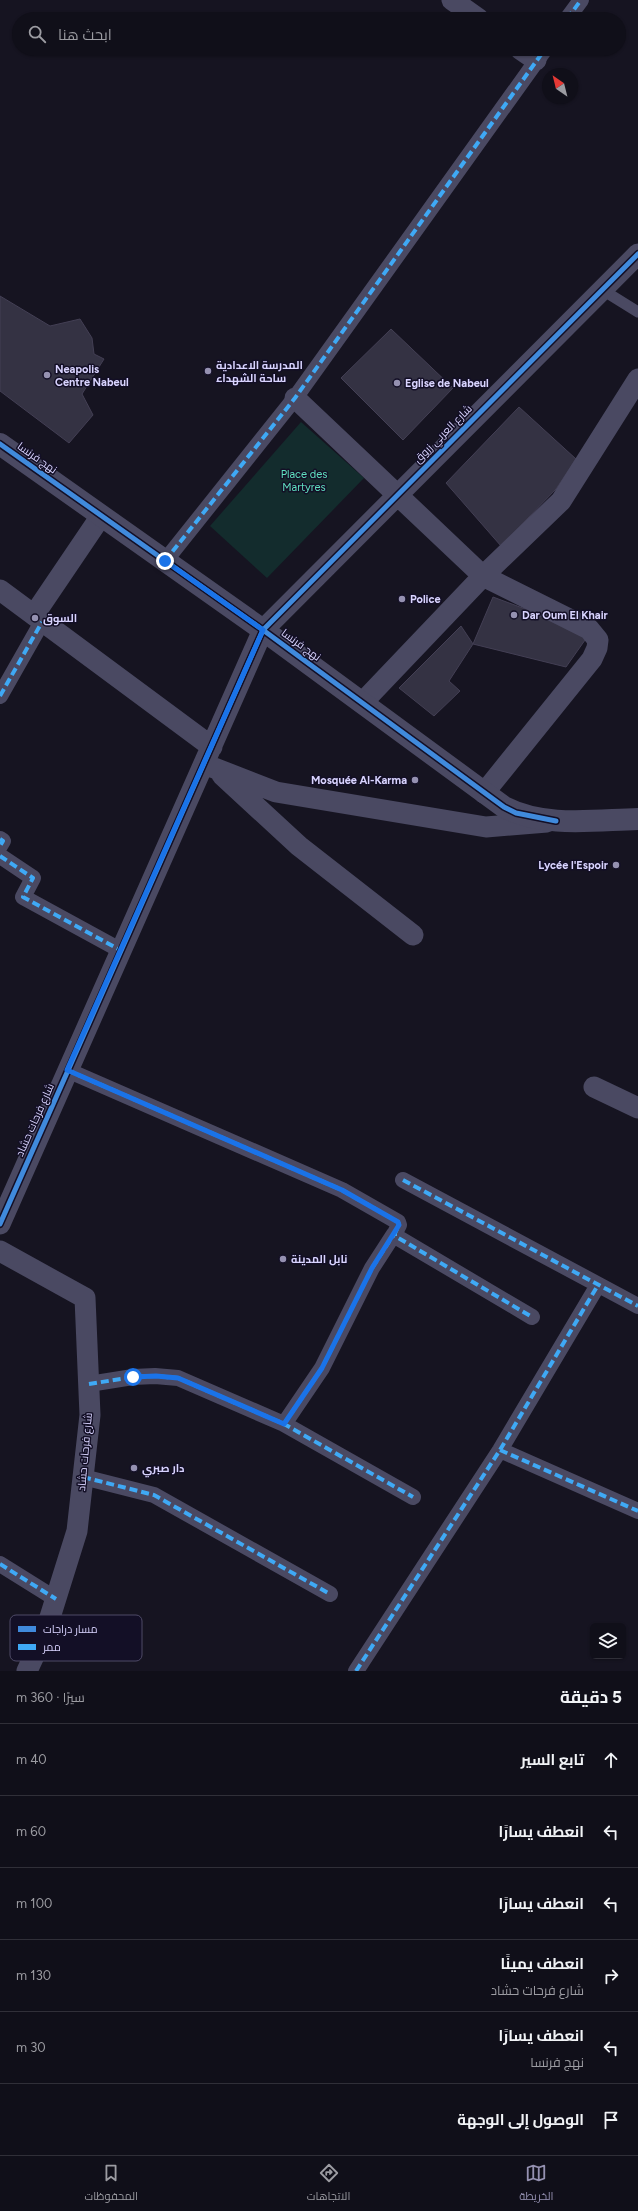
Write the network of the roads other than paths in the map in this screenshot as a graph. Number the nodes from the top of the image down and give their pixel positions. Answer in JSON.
{"nodes":[{"id":1,"x":452,"y":0,"type":"edge"},
{"id":2,"x":581,"y":0,"type":"edge"},
{"id":3,"x":469,"y":12,"type":"edge"},
{"id":4,"x":572,"y":12,"type":"edge"},
{"id":5,"x":532,"y":56,"type":"edge"},
{"id":6,"x":638,"y":254,"type":"edge"},
{"id":7,"x":601,"y":289,"type":"junction"},
{"id":8,"x":638,"y":312,"type":"edge"},
{"id":9,"x":638,"y":379,"type":"edge"},
{"id":10,"x":295,"y":398,"type":"junction"},
{"id":11,"x":0,"y":444,"type":"edge"},
{"id":12,"x":397,"y":495,"type":"junction"},
{"id":13,"x":101,"y":516,"type":"junction"},
{"id":14,"x":165,"y":561,"type":"junction"},
{"id":15,"x":483,"y":576,"type":"junction"},
{"id":16,"x":0,"y":590,"type":"edge"},
{"id":17,"x":38,"y":618,"type":"junction"},
{"id":18,"x":263,"y":630,"type":"junction"},
{"id":19,"x":0,"y":696,"type":"edge"},
{"id":20,"x":362,"y":703,"type":"junction"},
{"id":21,"x":210,"y":759,"type":"junction"},
{"id":22,"x":484,"y":792,"type":"junction"},
{"id":23,"x":638,"y":820,"type":"edge"},
{"id":24,"x":556,"y":821,"type":"junction"},
{"id":25,"x":0,"y":839,"type":"edge"},
{"id":26,"x":0,"y":846,"type":"edge"},
{"id":27,"x":0,"y":856,"type":"edge"},
{"id":28,"x":414,"y":935,"type":"dead end"},
{"id":29,"x":120,"y":950,"type":"junction"},
{"id":30,"x":67,"y":1070,"type":"junction"},
{"id":31,"x":594,"y":1086,"type":"dead end"},
{"id":32,"x":638,"y":1108,"type":"edge"},
{"id":33,"x":403,"y":1180,"type":"dead end"},
{"id":34,"x":0,"y":1224,"type":"edge"},
{"id":35,"x":394,"y":1234,"type":"junction"},
{"id":36,"x":0,"y":1251,"type":"edge"},
{"id":37,"x":598,"y":1285,"type":"junction"},
{"id":38,"x":638,"y":1306,"type":"edge"},
{"id":39,"x":532,"y":1316,"type":"dead end"},
{"id":40,"x":88,"y":1384,"type":"junction"},
{"id":41,"x":284,"y":1424,"type":"junction"},
{"id":42,"x":500,"y":1450,"type":"junction"},
{"id":43,"x":83,"y":1477,"type":"junction"},
{"id":44,"x":413,"y":1497,"type":"dead end"},
{"id":45,"x":638,"y":1511,"type":"edge"},
{"id":46,"x":0,"y":1564,"type":"edge"},
{"id":47,"x":330,"y":1594,"type":"dead end"},
{"id":48,"x":56,"y":1599,"type":"junction"},
{"id":49,"x":51,"y":1615,"type":"edge"},
{"id":50,"x":356,"y":1671,"type":"edge"}],
"edges":[{"from":1,"to":3,"type":"street"},
{"from":2,"to":4,"type":"street"},
{"from":5,"to":10,"type":"street"},
{"from":6,"to":7,"type":"street","name":"شارع العربي زروق"},
{"from":7,"to":8,"type":"lane"},
{"from":7,"to":12,"type":"street","name":"شارع العربي زروق"},
{"from":9,"to":15,"type":"street"},
{"from":10,"to":12,"type":"street"},
{"from":10,"to":14,"type":"street"},
{"from":11,"to":13,"type":"street","name":"نهج فرنسا"},
{"from":12,"to":15,"type":"street"},
{"from":12,"to":18,"type":"street","name":"شارع العربي زروق"},
{"from":13,"to":14,"type":"street","name":"نهج فرنسا"},
{"from":13,"to":17,"type":"street"},
{"from":14,"to":18,"type":"street","name":"نهج فرنسا"},
{"from":15,"to":20,"type":"street"},
{"from":15,"to":22,"type":"street"},
{"from":16,"to":17,"type":"street"},
{"from":17,"to":19,"type":"street"},
{"from":17,"to":21,"type":"street"},
{"from":18,"to":20,"type":"street","name":"نهج فرنسا"},
{"from":18,"to":21,"type":"street","name":"شارع فرحات حشاد"},
{"from":20,"to":22,"type":"street","name":"نهج فرنسا"},
{"from":21,"to":24,"type":"street"},
{"from":21,"to":28,"type":"street"},
{"from":21,"to":29,"type":"street","name":"شارع فرحات حشاد"},
{"from":22,"to":24,"type":"street","name":"نهج فرنسا"},
{"from":23,"to":24,"type":"street","name":"نهج فرنسا"},
{"from":25,"to":26,"type":"street"},
{"from":27,"to":29,"type":"street"},
{"from":29,"to":30,"type":"street","name":"شارع فرحات حشاد"},
{"from":30,"to":34,"type":"street","name":"شارع فرحات حشاد"},
{"from":30,"to":35,"type":"street"},
{"from":31,"to":32,"type":"street"},
{"from":33,"to":37,"type":"street"},
{"from":35,"to":39,"type":"street"},
{"from":35,"to":41,"type":"street"},
{"from":36,"to":40,"type":"street","name":"شارع فرحات حشاد"},
{"from":37,"to":38,"type":"street"},
{"from":37,"to":42,"type":"street"},
{"from":40,"to":41,"type":"street"},
{"from":40,"to":43,"type":"street","name":"شارع فرحات حشاد"},
{"from":41,"to":44,"type":"street"},
{"from":42,"to":45,"type":"street"},
{"from":42,"to":50,"type":"street"},
{"from":43,"to":47,"type":"street"},
{"from":43,"to":48,"type":"street","name":"شارع فرحات حشاد"},
{"from":46,"to":48,"type":"street"},
{"from":48,"to":49,"type":"street","name":"شارع فرحات حشاد"}]}
